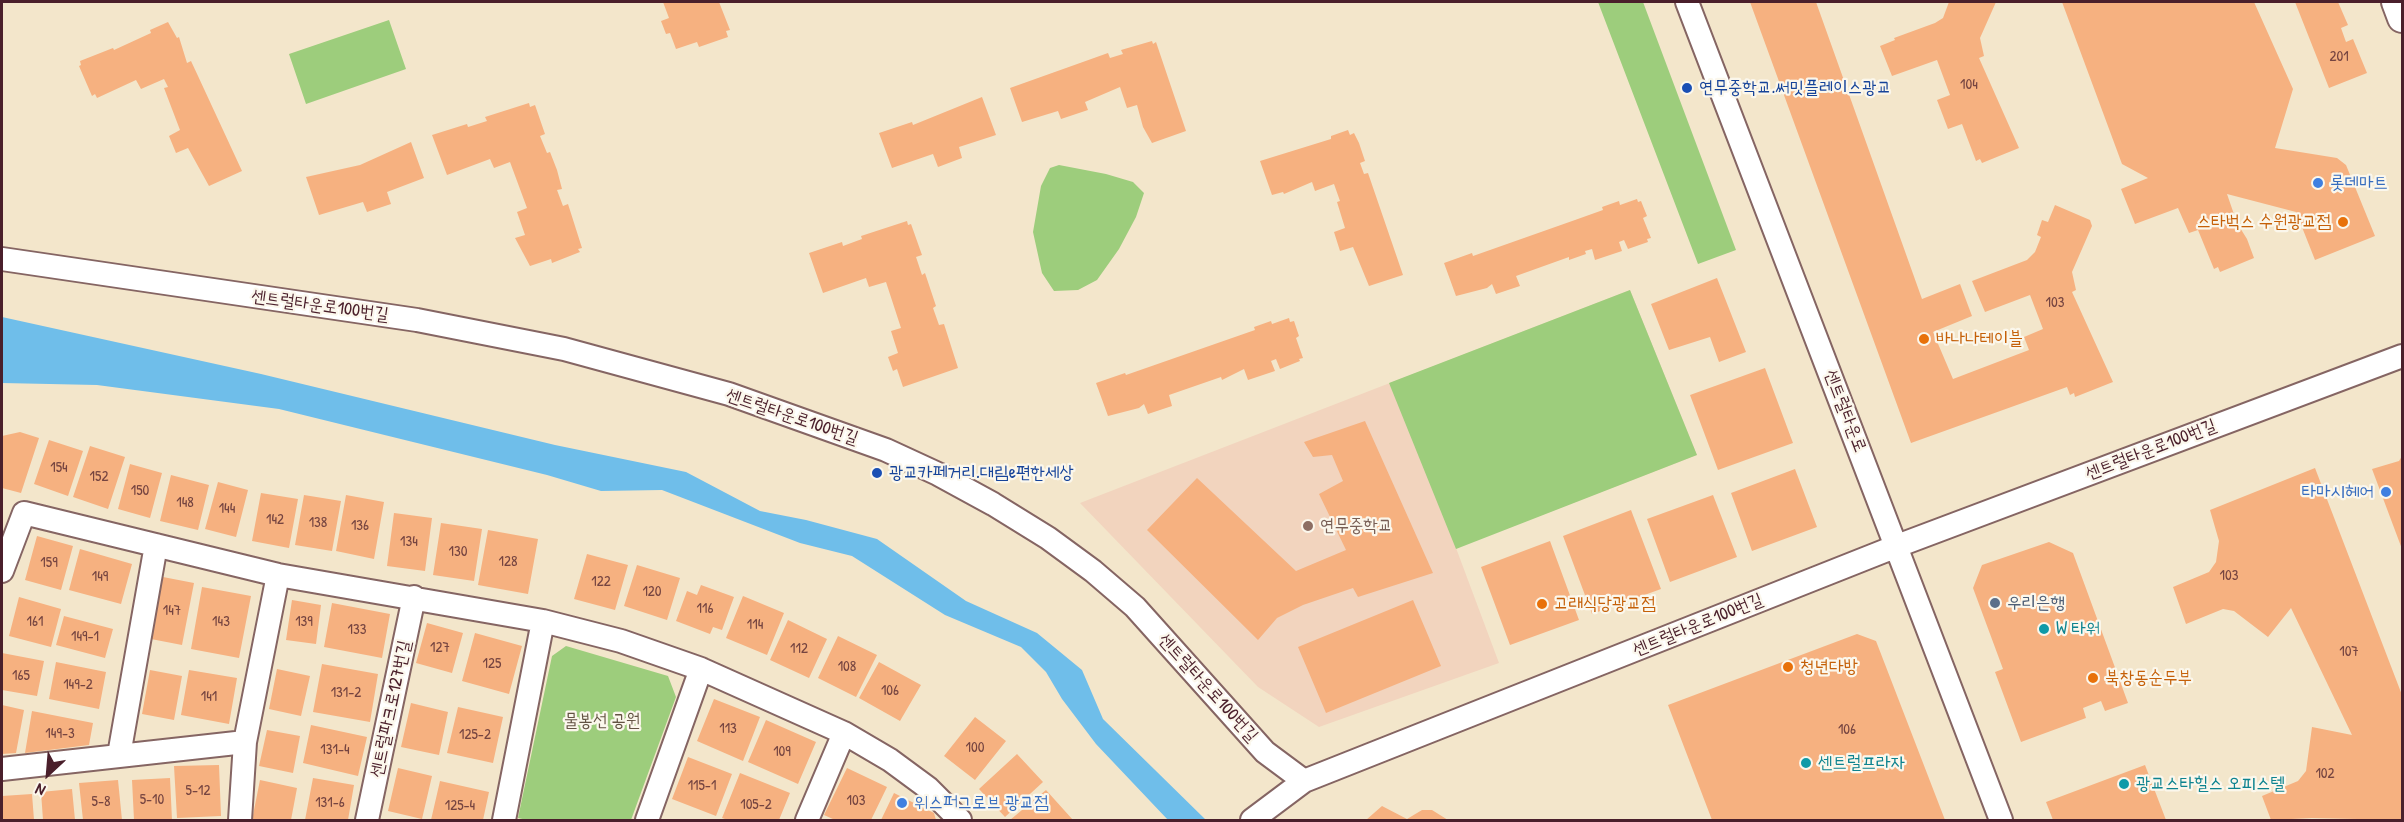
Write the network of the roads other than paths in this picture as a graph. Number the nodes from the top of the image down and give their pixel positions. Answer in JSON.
{"nodes":[{"id":1,"x":1687,"y":2,"type":"edge"},
{"id":2,"x":2396,"y":2,"type":"edge"},
{"id":3,"x":2403,"y":18,"type":"edge"},
{"id":4,"x":2,"y":259,"type":"edge"},
{"id":5,"x":2403,"y":356,"type":"edge"},
{"id":6,"x":156,"y":544,"type":"junction"},
{"id":7,"x":1897,"y":546,"type":"junction"},
{"id":8,"x":2,"y":571,"type":"edge"},
{"id":9,"x":279,"y":574,"type":"junction"},
{"id":10,"x":414,"y":597,"type":"junction"},
{"id":11,"x":543,"y":621,"type":"junction"},
{"id":12,"x":701,"y":669,"type":"junction"},
{"id":13,"x":844,"y":733,"type":"junction"},
{"id":14,"x":244,"y":742,"type":"junction"},
{"id":15,"x":119,"y":755,"type":"junction"},
{"id":16,"x":2,"y":769,"type":"edge"},
{"id":17,"x":1305,"y":781,"type":"junction"},
{"id":18,"x":240,"y":820,"type":"edge"},
{"id":19,"x":368,"y":820,"type":"edge"},
{"id":20,"x":504,"y":820,"type":"edge"},
{"id":21,"x":647,"y":820,"type":"edge"},
{"id":22,"x":807,"y":820,"type":"edge"},
{"id":23,"x":960,"y":820,"type":"edge"},
{"id":24,"x":1252,"y":820,"type":"edge"},
{"id":25,"x":2001,"y":820,"type":"edge"}],
"edges":[{"from":1,"to":7,"type":"street","name":"센트럴타운로"},
{"from":2,"to":3,"type":"main road"},
{"from":4,"to":17,"type":"street","name":"센트럴타운로100번길"},
{"from":5,"to":7,"type":"street","name":"센트럴타운로100번길"},
{"from":6,"to":8,"type":"street"},
{"from":6,"to":9,"type":"street"},
{"from":6,"to":15,"type":"street"},
{"from":7,"to":17,"type":"street","name":"센트럴타운로100번길"},
{"from":7,"to":25,"type":"street","name":"센트럴타운로"},
{"from":9,"to":10,"type":"street"},
{"from":9,"to":14,"type":"street"},
{"from":10,"to":11,"type":"street"},
{"from":10,"to":19,"type":"street","name":"센트럴파크로127번길"},
{"from":11,"to":12,"type":"street"},
{"from":11,"to":20,"type":"street"},
{"from":12,"to":13,"type":"street"},
{"from":12,"to":21,"type":"street"},
{"from":13,"to":22,"type":"street"},
{"from":13,"to":23,"type":"street"},
{"from":14,"to":15,"type":"street"},
{"from":14,"to":18,"type":"street"},
{"from":15,"to":16,"type":"street"},
{"from":17,"to":24,"type":"street"}]}
